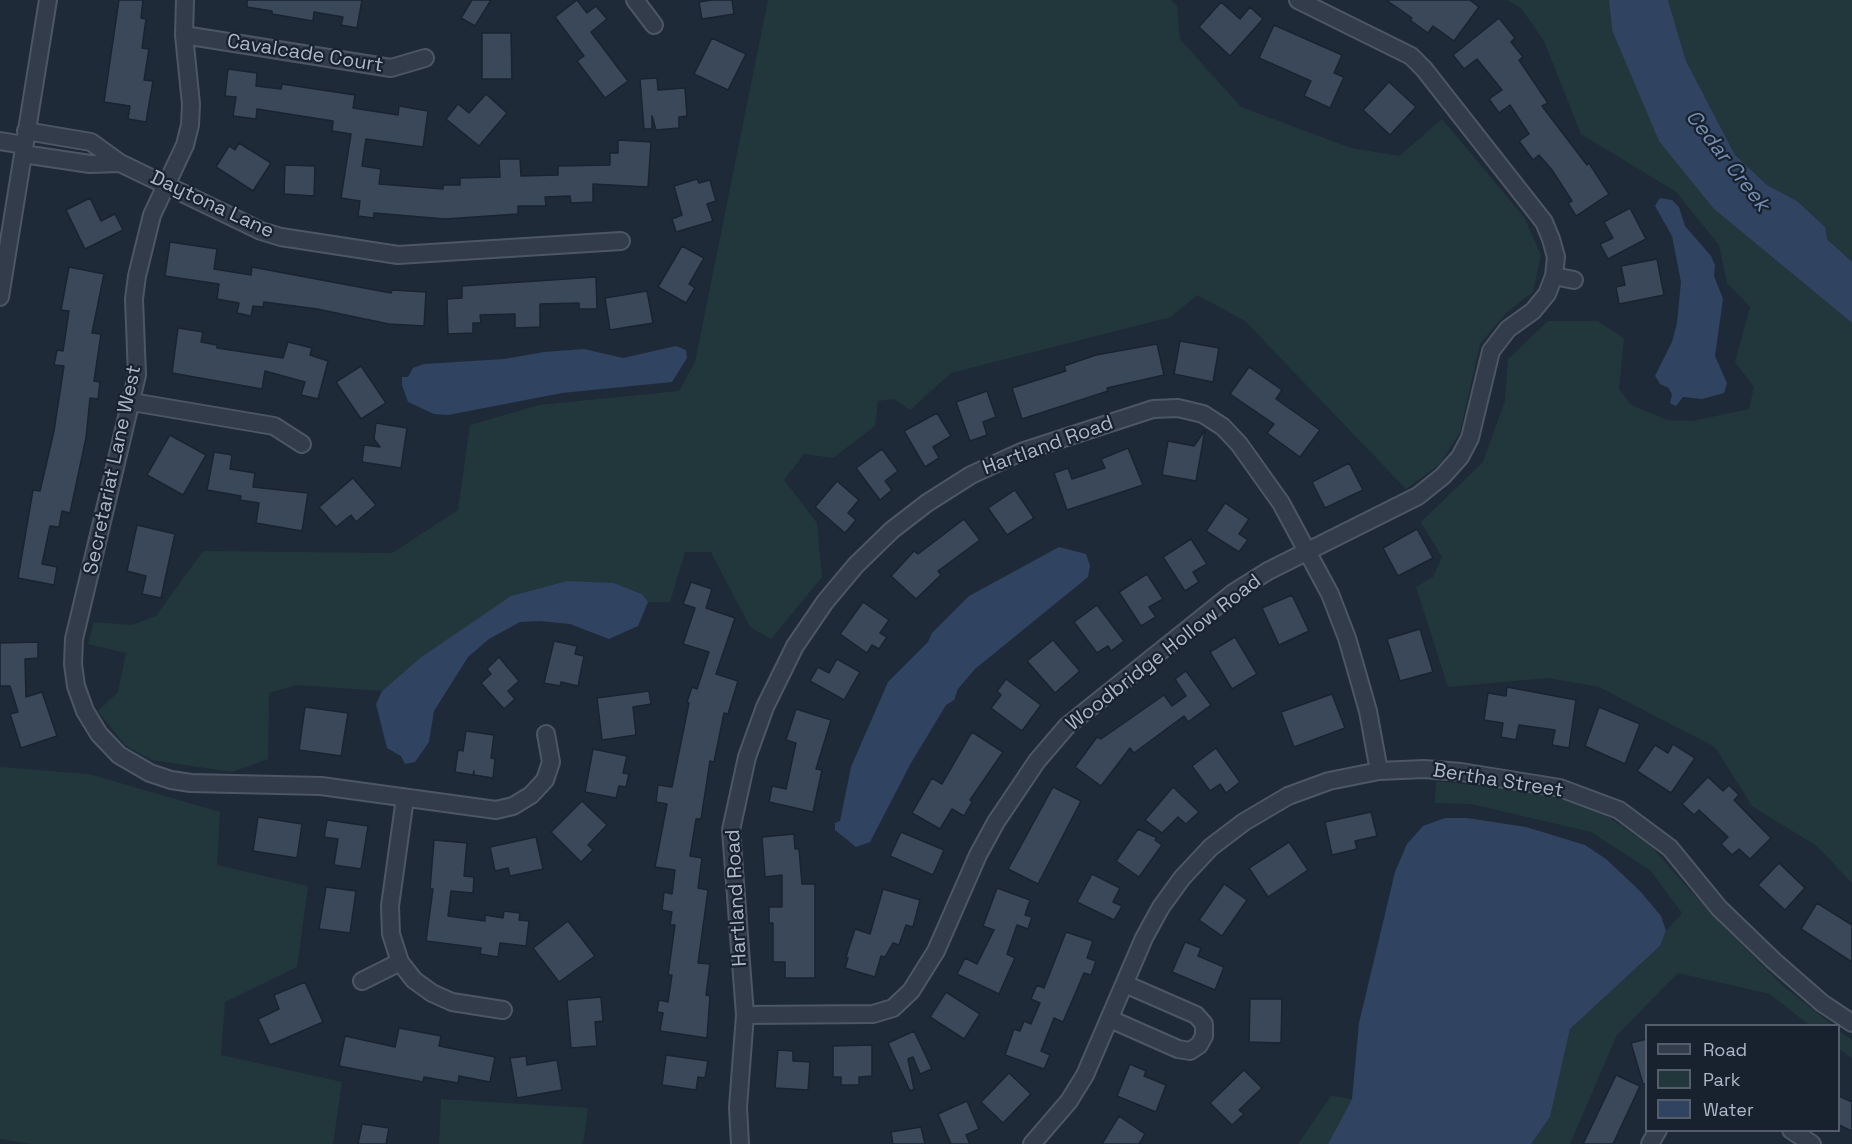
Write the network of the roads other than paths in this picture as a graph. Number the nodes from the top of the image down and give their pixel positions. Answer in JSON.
{"nodes":[{"id":1,"x":48,"y":0,"type":"edge"},
{"id":2,"x":185,"y":0,"type":"edge"},
{"id":3,"x":635,"y":0,"type":"edge"},
{"id":4,"x":1299,"y":0,"type":"edge"},
{"id":5,"x":654,"y":25,"type":"dead end"},
{"id":6,"x":184,"y":35,"type":"junction"},
{"id":7,"x":425,"y":58,"type":"dead end"},
{"id":8,"x":0,"y":141,"type":"edge"},
{"id":9,"x":24,"y":143,"type":"junction"},
{"id":10,"x":120,"y":163,"type":"junction"},
{"id":11,"x":165,"y":183,"type":"junction"},
{"id":12,"x":621,"y":241,"type":"dead end"},
{"id":13,"x":1554,"y":276,"type":"junction"},
{"id":14,"x":1574,"y":280,"type":"dead end"},
{"id":15,"x":0,"y":297,"type":"edge"},
{"id":16,"x":132,"y":402,"type":"junction"},
{"id":17,"x":302,"y":444,"type":"dead end"},
{"id":18,"x":1308,"y":550,"type":"junction"},
{"id":19,"x":546,"y":734,"type":"dead end"},
{"id":20,"x":1379,"y":771,"type":"junction"},
{"id":21,"x":405,"y":798,"type":"junction"},
{"id":22,"x":400,"y":962,"type":"junction"},
{"id":23,"x":362,"y":981,"type":"dead end"},
{"id":24,"x":1125,"y":984,"type":"junction"},
{"id":25,"x":503,"y":1010,"type":"dead end"},
{"id":26,"x":745,"y":1015,"type":"junction"},
{"id":27,"x":1110,"y":1019,"type":"junction"},
{"id":28,"x":1852,"y":1023,"type":"edge"},
{"id":29,"x":1793,"y":1132,"type":"edge"},
{"id":30,"x":740,"y":1144,"type":"edge"},
{"id":31,"x":1032,"y":1144,"type":"edge"},
{"id":32,"x":1812,"y":1144,"type":"edge"}],
"edges":[{"from":1,"to":9,"type":"street"},
{"from":2,"to":6,"type":"street","name":"Secretariat Lane West"},
{"from":3,"to":5,"type":"street"},
{"from":4,"to":13,"type":"street"},
{"from":6,"to":7,"type":"street","name":"Cavalcade Court"},
{"from":6,"to":11,"type":"street","name":"Secretariat Lane West"},
{"from":8,"to":9,"type":"street","name":"Daytona Lane"},
{"from":9,"to":10,"type":"street"},
{"from":9,"to":10,"type":"street","name":"Daytona Lane"},
{"from":9,"to":15,"type":"street"},
{"from":10,"to":11,"type":"street","name":"Daytona Lane"},
{"from":11,"to":12,"type":"street","name":"Daytona Lane"},
{"from":11,"to":16,"type":"street","name":"Secretariat Lane West"},
{"from":13,"to":14,"type":"street"},
{"from":13,"to":18,"type":"street","name":"Woodbridge Hollow Road"},
{"from":16,"to":17,"type":"street"},
{"from":16,"to":21,"type":"street","name":"Secretariat Lane West"},
{"from":18,"to":20,"type":"street","name":"Hartland Road"},
{"from":18,"to":26,"type":"street","name":"Woodbridge Hollow Road"},
{"from":18,"to":26,"type":"street","name":"Hartland Road"},
{"from":19,"to":21,"type":"street","name":"Secretariat Lane West"},
{"from":20,"to":24,"type":"street","name":"Bertha Street"},
{"from":20,"to":28,"type":"street","name":"Bertha Street"},
{"from":21,"to":22,"type":"street"},
{"from":22,"to":23,"type":"street"},
{"from":22,"to":25,"type":"street"},
{"from":24,"to":27,"type":"street","name":"Bertha Street"},
{"from":24,"to":27,"type":"street"},
{"from":26,"to":30,"type":"street","name":"Hartland Road"},
{"from":27,"to":31,"type":"street","name":"Bertha Street"},
{"from":29,"to":32,"type":"street"}]}
